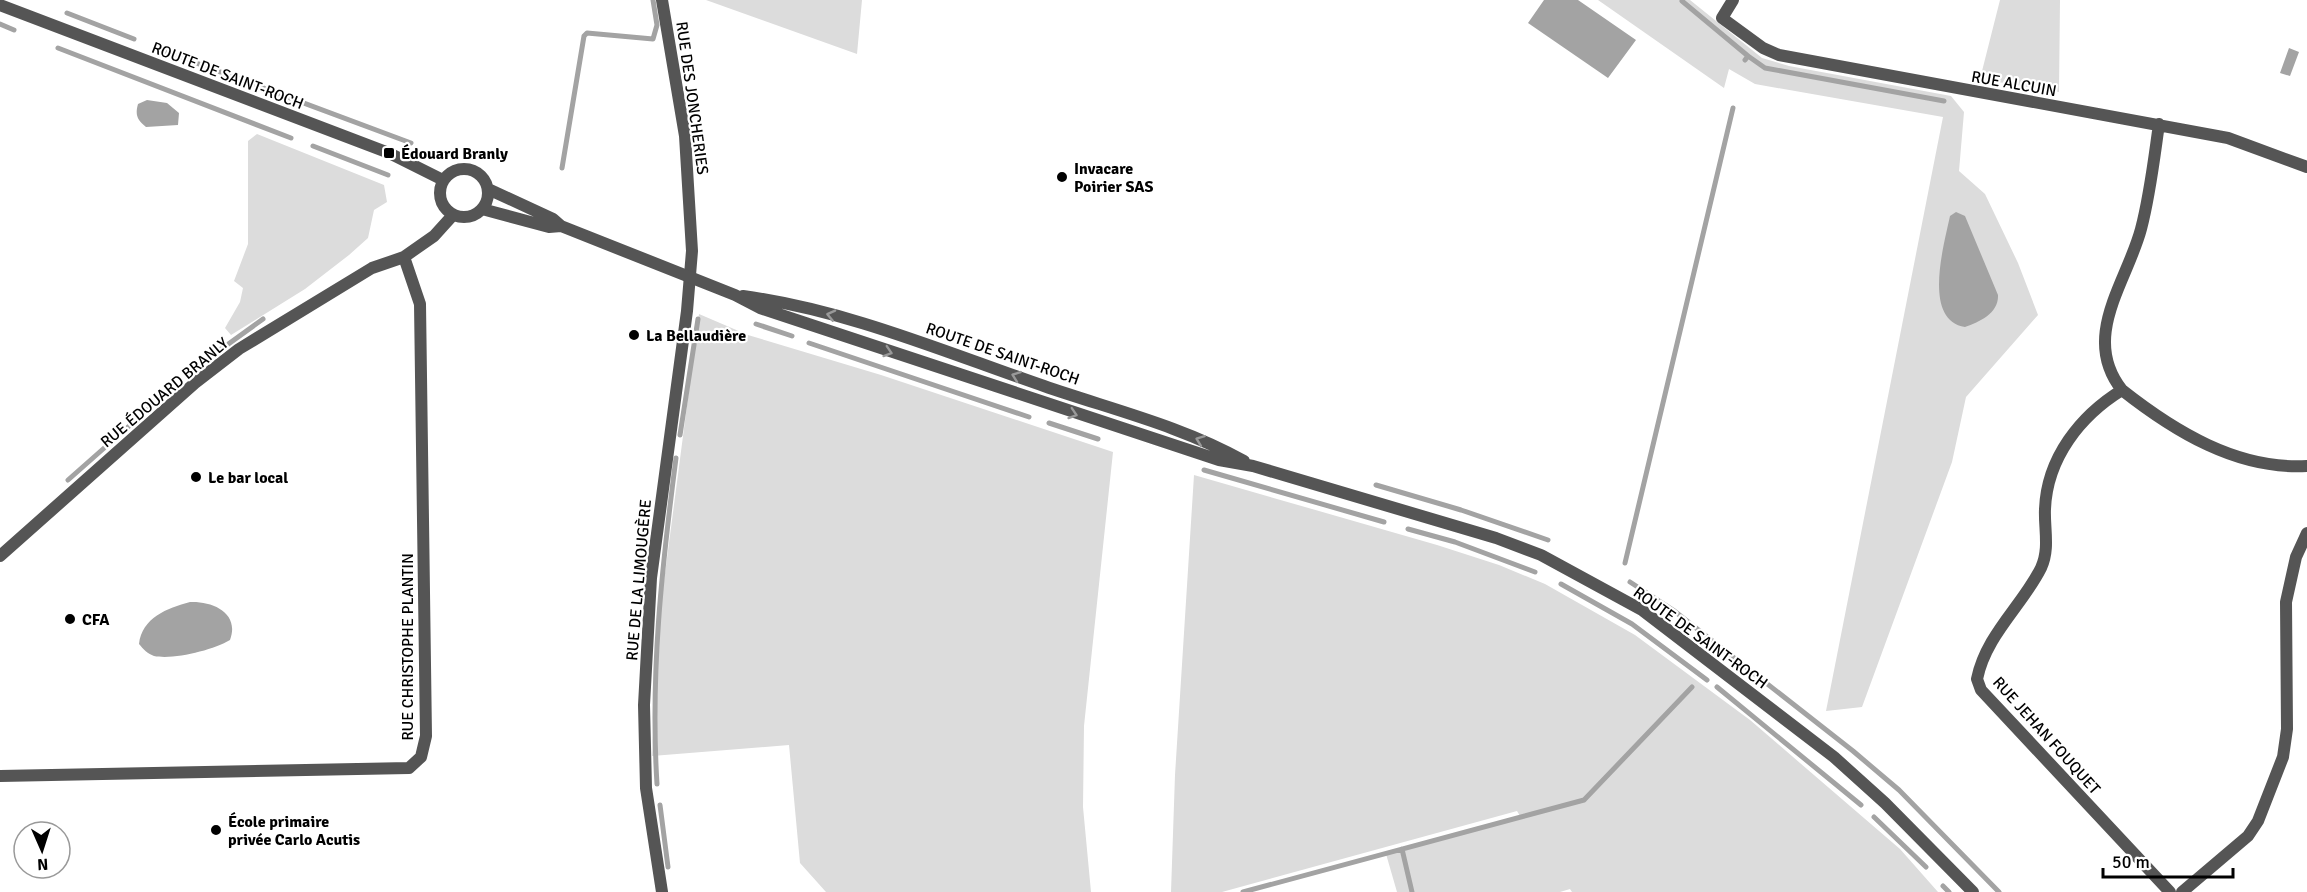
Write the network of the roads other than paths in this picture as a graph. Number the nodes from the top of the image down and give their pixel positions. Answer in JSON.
{"nodes":[{"id":1,"x":662,"y":0,"type":"edge"},
{"id":2,"x":1733,"y":0,"type":"edge"},
{"id":3,"x":0,"y":5,"type":"edge"},
{"id":4,"x":2159,"y":124,"type":"junction"},
{"id":5,"x":2307,"y":167,"type":"edge"},
{"id":6,"x":443,"y":180,"type":"junction"},
{"id":7,"x":488,"y":189,"type":"junction"},
{"id":8,"x":482,"y":209,"type":"junction"},
{"id":9,"x":453,"y":215,"type":"junction"},
{"id":10,"x":561,"y":226,"type":"junction"},
{"id":11,"x":404,"y":257,"type":"junction"},
{"id":12,"x":691,"y":275,"type":"junction"},
{"id":13,"x":735,"y":295,"type":"junction"},
{"id":14,"x":2122,"y":390,"type":"junction"},
{"id":15,"x":1253,"y":466,"type":"junction"},
{"id":16,"x":2307,"y":466,"type":"edge"},
{"id":17,"x":2307,"y":533,"type":"edge"},
{"id":18,"x":0,"y":556,"type":"edge"},
{"id":19,"x":0,"y":776,"type":"edge"},
{"id":20,"x":662,"y":892,"type":"edge"},
{"id":21,"x":1973,"y":892,"type":"edge"},
{"id":22,"x":2170,"y":892,"type":"edge"},
{"id":23,"x":2182,"y":892,"type":"edge"}],
"edges":[{"from":1,"to":12,"type":"street","name":"RUE DES JONCHERIES"},
{"from":2,"to":4,"type":"street","name":"RUE ALCUIN"},
{"from":3,"to":6,"type":"street","name":"ROUTE DE SAINT-ROCH"},
{"from":4,"to":5,"type":"street","name":"RUE ALCUIN"},
{"from":4,"to":14,"type":"street"},
{"from":6,"to":7,"type":"street"},
{"from":6,"to":9,"type":"street"},
{"from":7,"to":8,"type":"street"},
{"from":7,"to":10,"type":"street","name":"ROUTE DE SAINT-ROCH"},
{"from":8,"to":9,"type":"street"},
{"from":8,"to":10,"type":"street","name":"ROUTE DE SAINT-ROCH"},
{"from":9,"to":11,"type":"street","name":"RUE ÉDOUARD BRANLY"},
{"from":10,"to":12,"type":"street","name":"ROUTE DE SAINT-ROCH"},
{"from":11,"to":18,"type":"street","name":"RUE ÉDOUARD BRANLY"},
{"from":11,"to":19,"type":"street","name":"RUE CHRISTOPHE PLANTIN"},
{"from":12,"to":13,"type":"street","name":"ROUTE DE SAINT-ROCH"},
{"from":12,"to":20,"type":"street","name":"RUE DE LA LIMOUGÈRE"},
{"from":13,"to":15,"type":"street","name":"ROUTE DE SAINT-ROCH","one_way":true},
{"from":15,"to":13,"type":"street","name":"ROUTE DE SAINT-ROCH","one_way":true},
{"from":14,"to":16,"type":"street"},
{"from":14,"to":22,"type":"street","name":"RUE JEHAN FOUQUET"},
{"from":15,"to":21,"type":"street","name":"ROUTE DE SAINT-ROCH"},
{"from":17,"to":23,"type":"street"}]}
